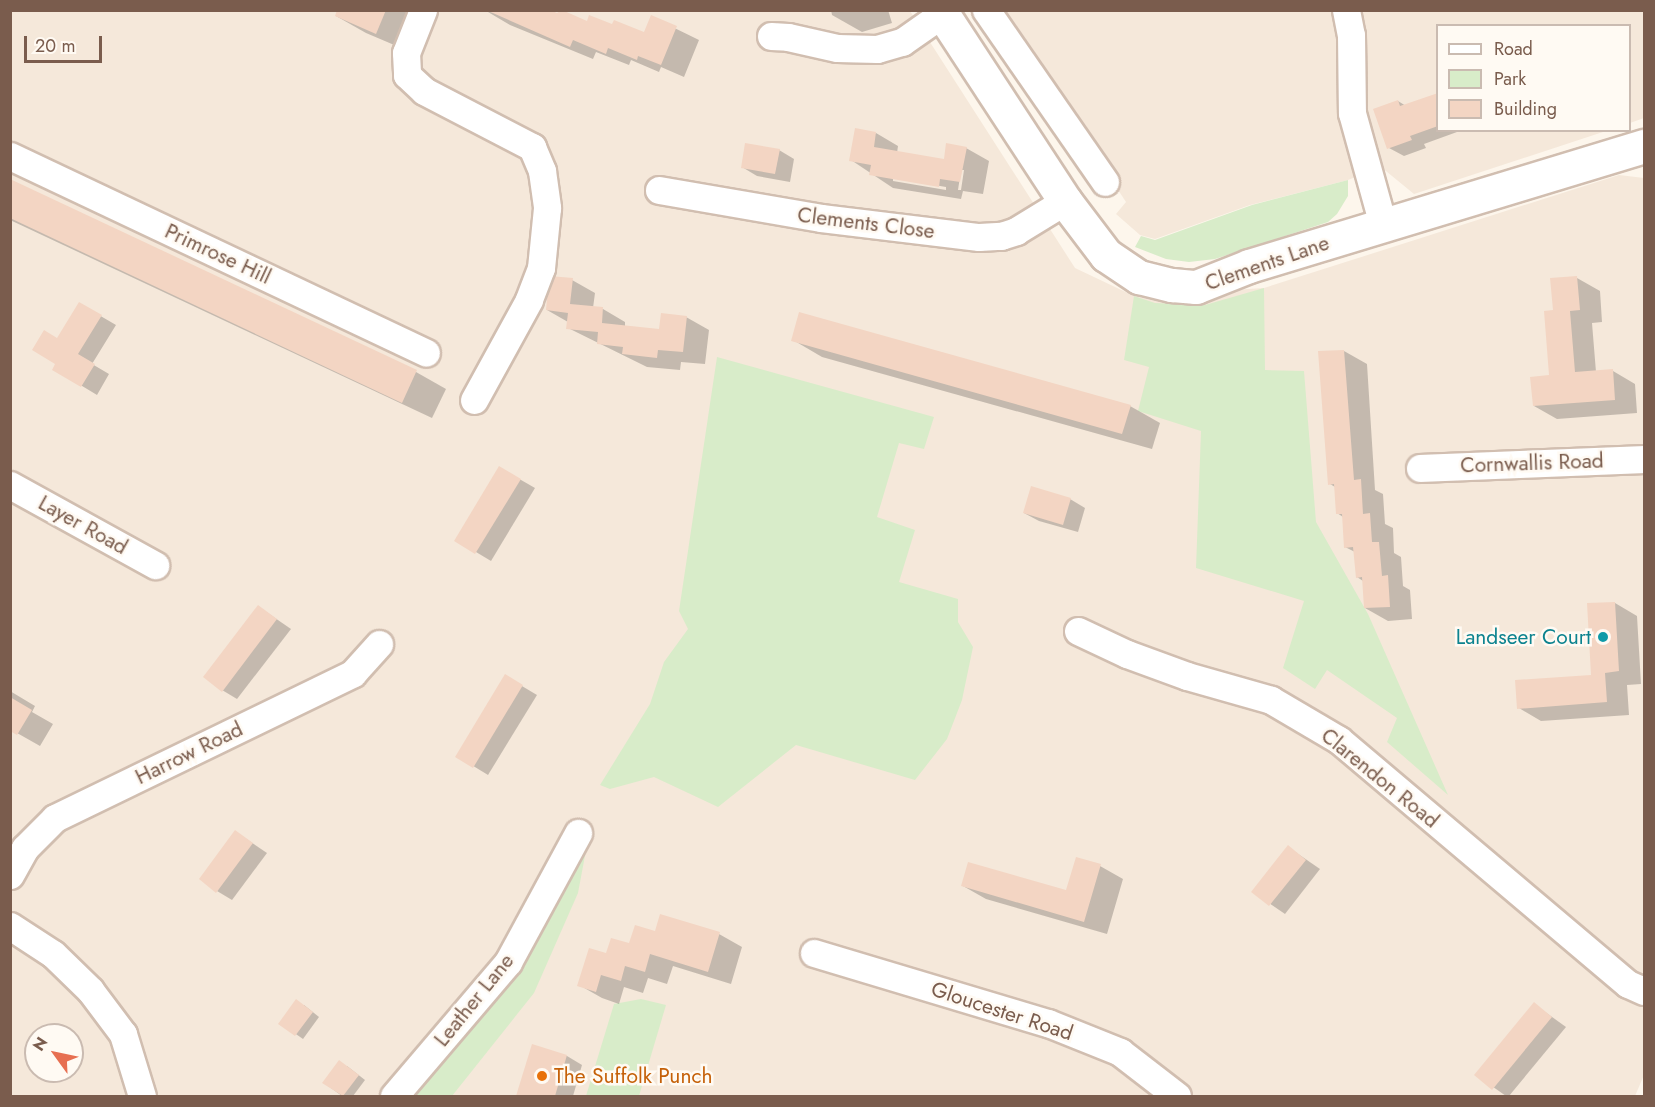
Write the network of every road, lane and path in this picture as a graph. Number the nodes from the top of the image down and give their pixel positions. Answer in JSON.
{"nodes":[{"id":1,"x":423,"y":10,"type":"edge"},
{"id":2,"x":986,"y":10,"type":"edge"},
{"id":3,"x":1346,"y":10,"type":"edge"},
{"id":4,"x":941,"y":12,"type":"edge"},
{"id":5,"x":771,"y":36,"type":"dead end"},
{"id":6,"x":1644,"y":146,"type":"edge"},
{"id":7,"x":10,"y":156,"type":"edge"},
{"id":8,"x":1105,"y":182,"type":"dead end"},
{"id":9,"x":659,"y":190,"type":"dead end"},
{"id":10,"x":1065,"y":201,"type":"junction"},
{"id":11,"x":1383,"y":225,"type":"junction"},
{"id":12,"x":426,"y":353,"type":"dead end"},
{"id":13,"x":474,"y":400,"type":"dead end"},
{"id":14,"x":1644,"y":459,"type":"edge"},
{"id":15,"x":1420,"y":468,"type":"dead end"},
{"id":16,"x":10,"y":485,"type":"edge"},
{"id":17,"x":154,"y":565,"type":"dead end"},
{"id":18,"x":1078,"y":631,"type":"dead end"},
{"id":19,"x":380,"y":644,"type":"dead end"},
{"id":20,"x":578,"y":833,"type":"dead end"},
{"id":21,"x":10,"y":875,"type":"edge"},
{"id":22,"x":10,"y":926,"type":"edge"},
{"id":23,"x":814,"y":953,"type":"dead end"},
{"id":24,"x":1644,"y":991,"type":"edge"},
{"id":25,"x":141,"y":1096,"type":"edge"},
{"id":26,"x":394,"y":1096,"type":"edge"},
{"id":27,"x":1177,"y":1096,"type":"edge"}],
"edges":[{"from":1,"to":13,"type":"street"},
{"from":2,"to":8,"type":"street"},
{"from":3,"to":11,"type":"street"},
{"from":4,"to":5,"type":"street"},
{"from":4,"to":10,"type":"street","name":"Clements Lane"},
{"from":6,"to":11,"type":"street","name":"Clements Lane"},
{"from":7,"to":12,"type":"street","name":"Primrose Hill"},
{"from":9,"to":10,"type":"street","name":"Clements Close"},
{"from":10,"to":11,"type":"street","name":"Clements Lane"},
{"from":14,"to":15,"type":"street","name":"Cornwallis Road"},
{"from":16,"to":17,"type":"street","name":"Layer Road"},
{"from":18,"to":24,"type":"street","name":"Clarendon Road"},
{"from":19,"to":21,"type":"street","name":"Harrow Road"},
{"from":20,"to":26,"type":"street","name":"Leather Lane"},
{"from":22,"to":25,"type":"street"},
{"from":23,"to":27,"type":"street","name":"Gloucester Road"}]}
